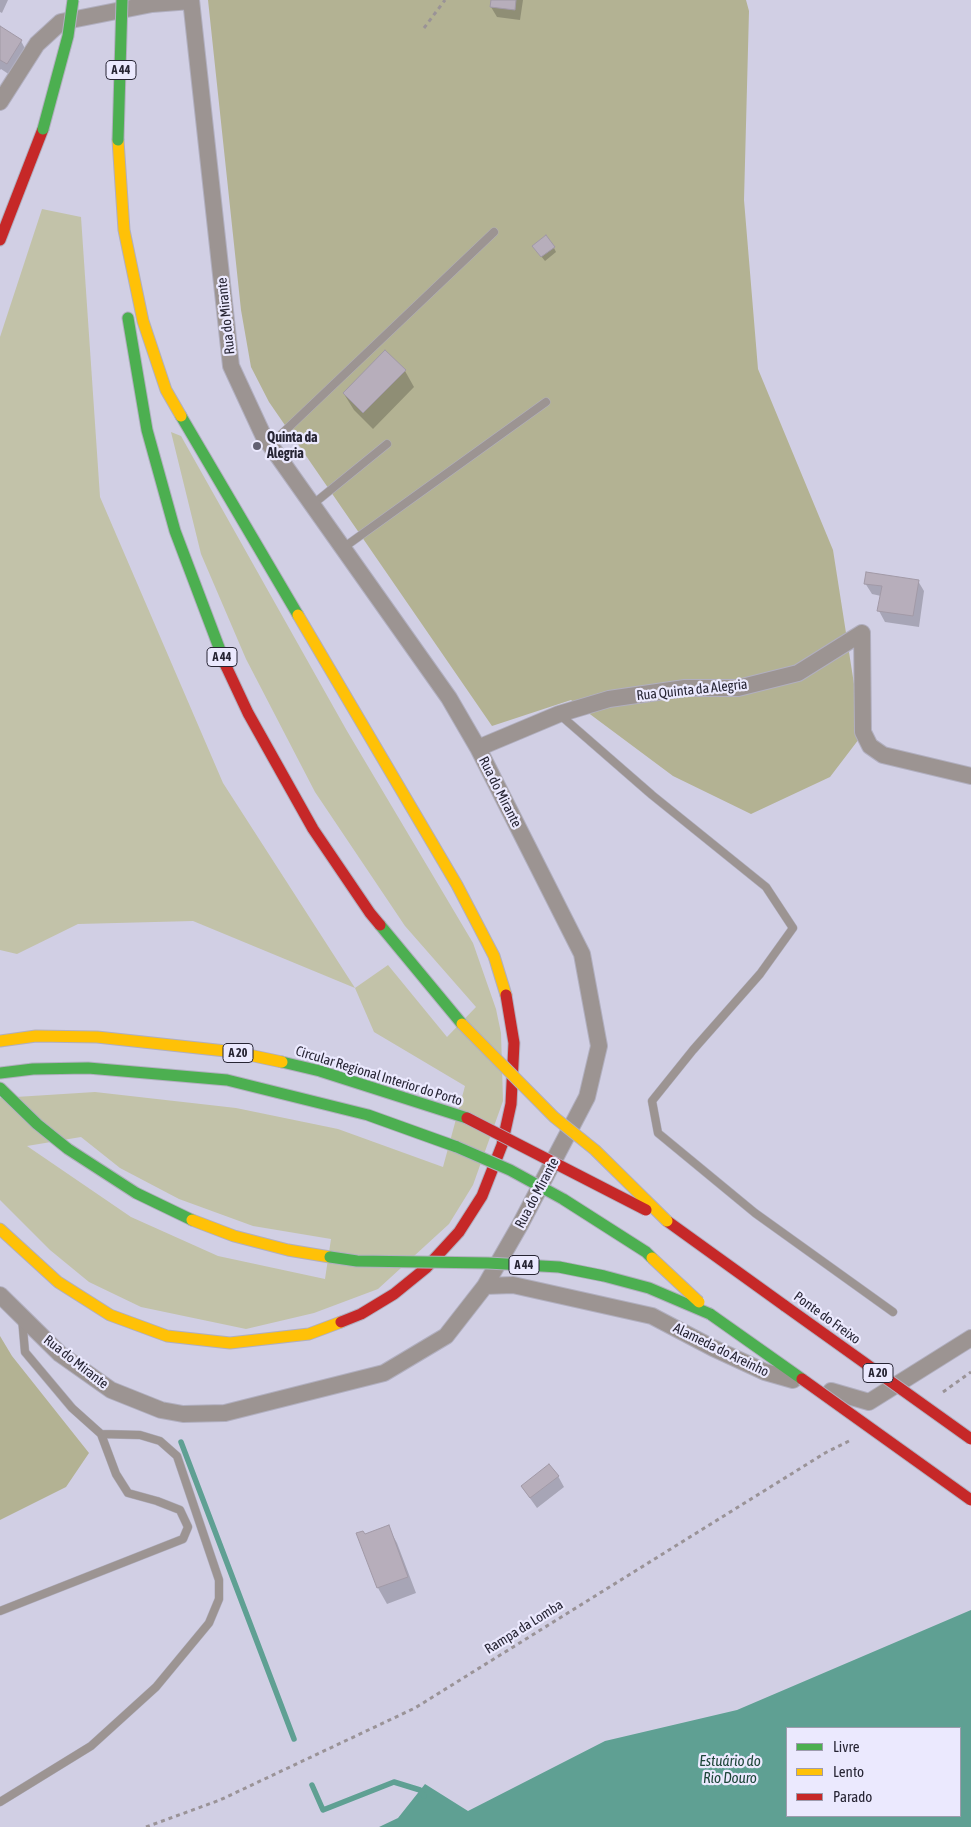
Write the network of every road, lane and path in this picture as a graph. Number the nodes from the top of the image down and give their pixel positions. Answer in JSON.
{"nodes":[{"id":1,"x":73,"y":0,"type":"edge"},
{"id":2,"x":122,"y":0,"type":"edge"},
{"id":3,"x":191,"y":0,"type":"edge"},
{"id":4,"x":445,"y":0,"type":"edge"},
{"id":5,"x":424,"y":28,"type":"dead end"},
{"id":6,"x":0,"y":102,"type":"edge"},
{"id":7,"x":124,"y":230,"type":"junction"},
{"id":8,"x":494,"y":232,"type":"dead end"},
{"id":9,"x":0,"y":240,"type":"edge"},
{"id":10,"x":121,"y":273,"type":"dead end"},
{"id":11,"x":126,"y":303,"type":"dead end"},
{"id":12,"x":546,"y":402,"type":"dead end"},
{"id":13,"x":387,"y":444,"type":"dead end"},
{"id":14,"x":270,"y":445,"type":"junction"},
{"id":15,"x":312,"y":505,"type":"junction"},
{"id":16,"x":343,"y":548,"type":"junction"},
{"id":17,"x":559,"y":714,"type":"junction"},
{"id":18,"x":478,"y":748,"type":"junction"},
{"id":19,"x":971,"y":776,"type":"edge"},
{"id":20,"x":0,"y":1041,"type":"edge"},
{"id":21,"x":0,"y":1072,"type":"edge"},
{"id":22,"x":0,"y":1088,"type":"edge"},
{"id":23,"x":667,"y":1221,"type":"junction"},
{"id":24,"x":0,"y":1229,"type":"edge"},
{"id":25,"x":485,"y":1286,"type":"junction"},
{"id":26,"x":0,"y":1295,"type":"edge"},
{"id":27,"x":893,"y":1312,"type":"dead end"},
{"id":28,"x":710,"y":1314,"type":"junction"},
{"id":29,"x":21,"y":1316,"type":"junction"},
{"id":30,"x":971,"y":1338,"type":"edge"},
{"id":31,"x":101,"y":1434,"type":"junction"},
{"id":32,"x":858,"y":1437,"type":"dead end"},
{"id":33,"x":971,"y":1439,"type":"edge"},
{"id":34,"x":971,"y":1500,"type":"edge"},
{"id":35,"x":0,"y":1610,"type":"edge"},
{"id":36,"x":0,"y":1802,"type":"edge"},
{"id":37,"x":146,"y":1827,"type":"edge"}],
"edges":[{"from":1,"to":9,"type":"highway","bridge":true},
{"from":2,"to":7,"type":"highway","number":"A 44","bridge":true},
{"from":3,"to":6,"type":"street","name":"Rua do Mirante"},
{"from":3,"to":14,"type":"street","name":"Rua do Mirante"},
{"from":4,"to":5,"type":"path"},
{"from":7,"to":10,"type":"highway","number":"A 44"},
{"from":7,"to":24,"type":"highway"},
{"from":8,"to":14,"type":"lane"},
{"from":11,"to":23,"type":"highway","number":"A 44","bridge":true},
{"from":12,"to":16,"type":"lane"},
{"from":13,"to":15,"type":"lane"},
{"from":14,"to":15,"type":"street","name":"Rua do Mirante"},
{"from":15,"to":16,"type":"street","name":"Rua do Mirante"},
{"from":16,"to":18,"type":"street","name":"Rua do Mirante"},
{"from":17,"to":18,"type":"street","name":"Rua Quinta da Alegria"},
{"from":17,"to":19,"type":"street","name":"Rua Quinta da Alegria"},
{"from":17,"to":27,"type":"lane"},
{"from":18,"to":25,"type":"street","name":"Rua do Mirante"},
{"from":20,"to":23,"type":"highway","name":"Circular Regional Interior do Porto","number":"A 20","bridge":true},
{"from":21,"to":28,"type":"highway","number":"A 20","bridge":true},
{"from":22,"to":28,"type":"highway","number":"A 44","bridge":true},
{"from":23,"to":33,"type":"highway","name":"Ponte do Freixo","number":"A 20","bridge":true},
{"from":25,"to":29,"type":"street","name":"Rua do Mirante"},
{"from":25,"to":30,"type":"street","name":"Alameda do Areinho"},
{"from":26,"to":29,"type":"street","name":"Rua do Mirante"},
{"from":28,"to":34,"type":"highway","number":"A 20","bridge":true},
{"from":29,"to":31,"type":"lane"},
{"from":31,"to":35,"type":"lane"},
{"from":31,"to":36,"type":"lane"},
{"from":32,"to":37,"type":"path","name":"Rampa da Lomba"}]}
